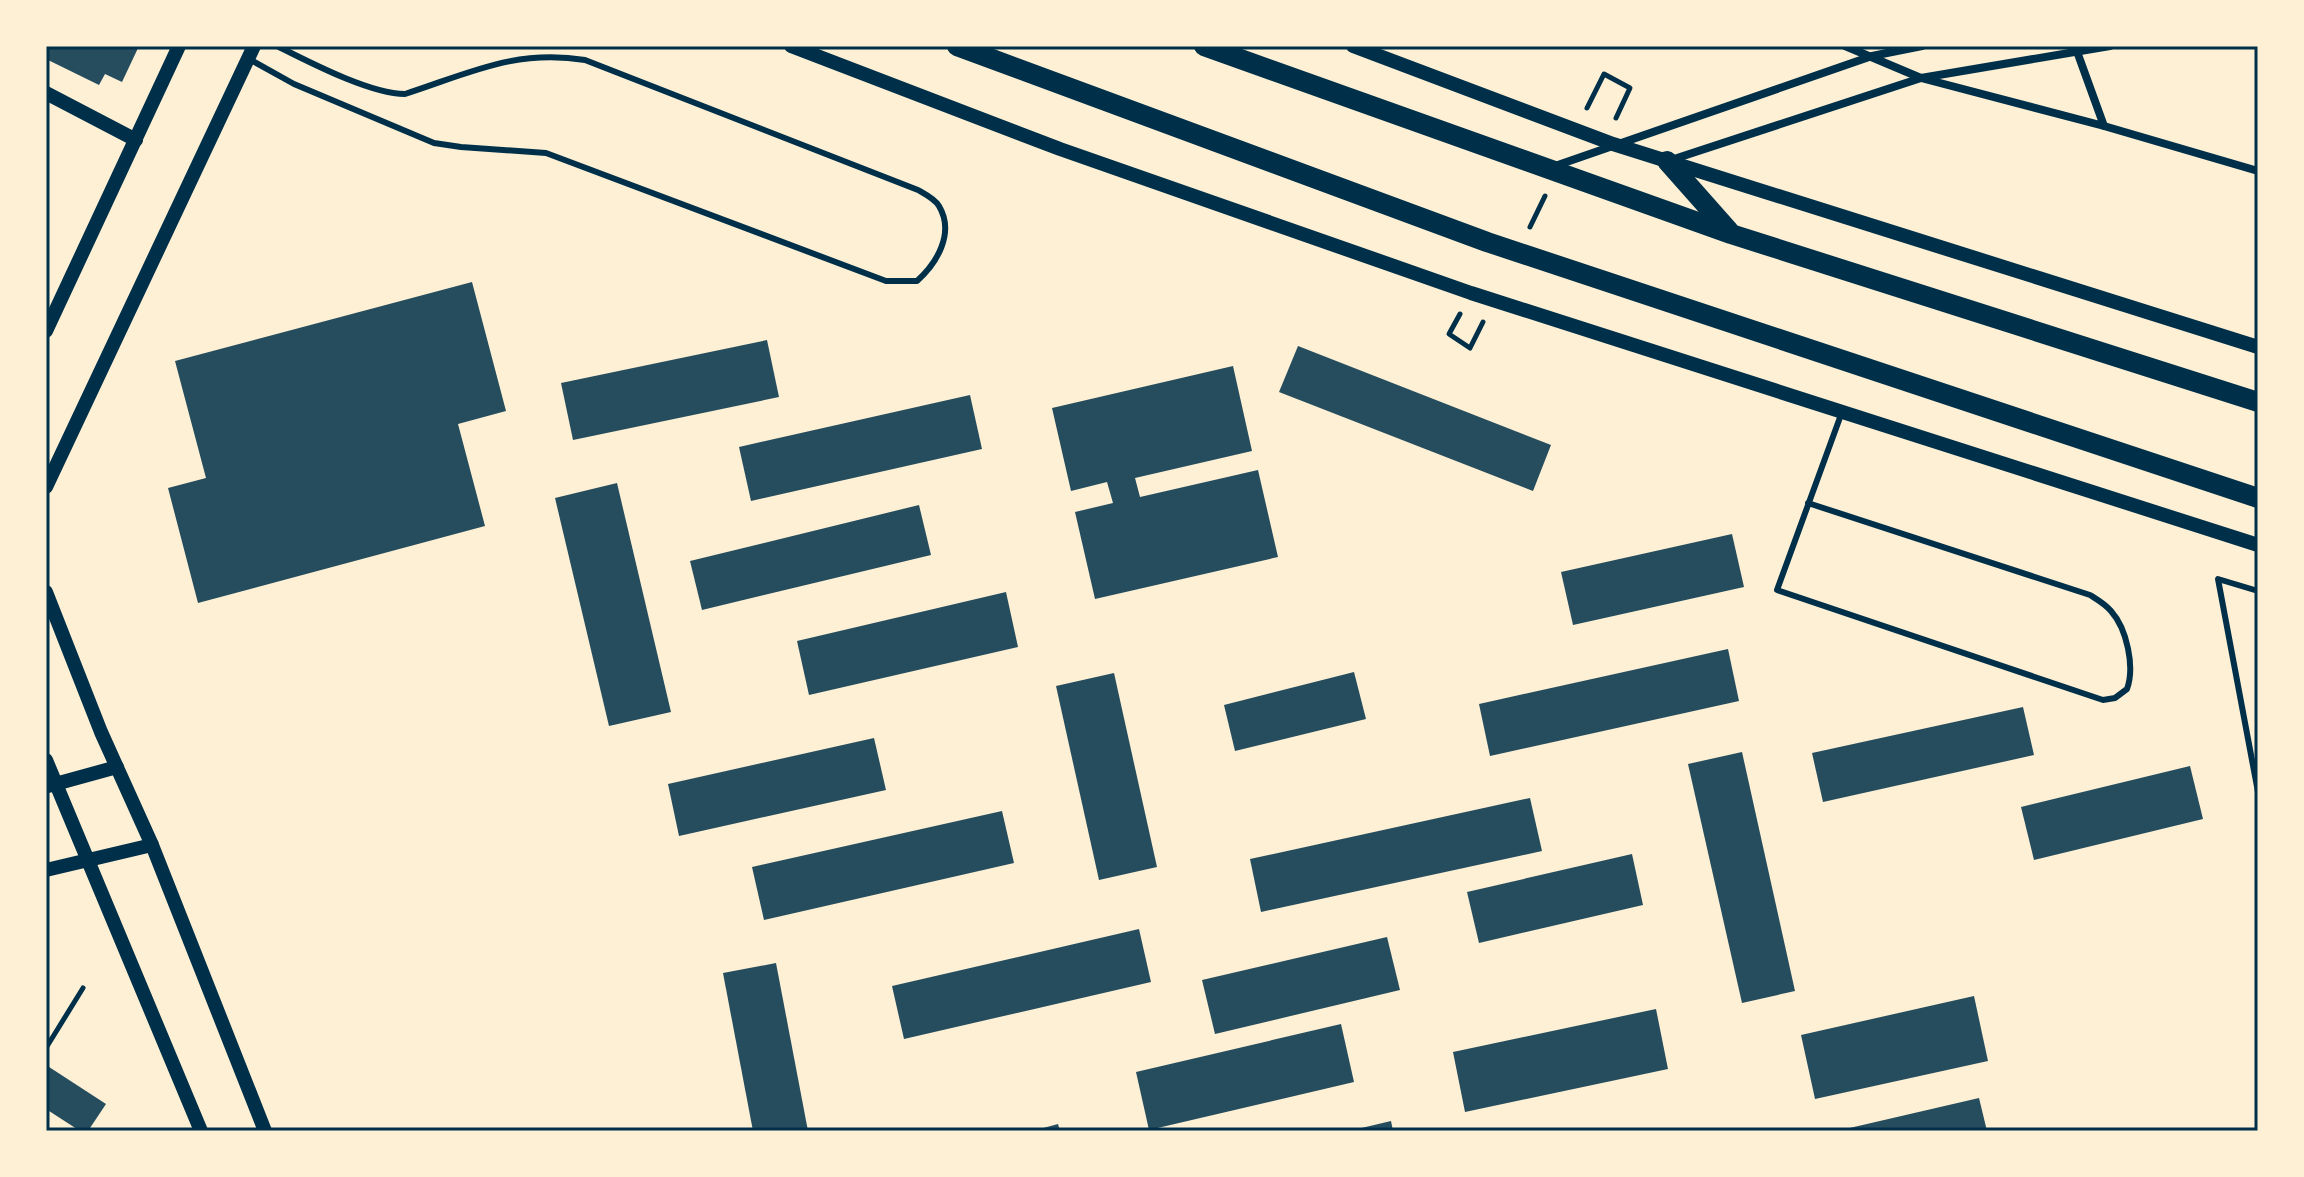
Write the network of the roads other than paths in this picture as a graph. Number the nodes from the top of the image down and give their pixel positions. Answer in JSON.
{"nodes":[{"id":1,"x":179,"y":46,"type":"edge"},
{"id":2,"x":277,"y":46,"type":"edge"},
{"id":3,"x":791,"y":46,"type":"edge"},
{"id":4,"x":957,"y":46,"type":"edge"},
{"id":5,"x":1204,"y":46,"type":"edge"},
{"id":6,"x":1353,"y":46,"type":"edge"},
{"id":7,"x":1845,"y":46,"type":"edge"},
{"id":8,"x":1922,"y":46,"type":"edge"},
{"id":9,"x":2110,"y":46,"type":"edge"},
{"id":10,"x":2076,"y":49,"type":"edge"},
{"id":11,"x":251,"y":52,"type":"edge"},
{"id":12,"x":1872,"y":56,"type":"junction"},
{"id":13,"x":1921,"y":78,"type":"junction"},
{"id":14,"x":46,"y":93,"type":"edge"},
{"id":15,"x":2104,"y":126,"type":"junction"},
{"id":16,"x":136,"y":140,"type":"junction"},
{"id":17,"x":1609,"y":142,"type":"junction"},
{"id":18,"x":1667,"y":161,"type":"junction"},
{"id":19,"x":2258,"y":171,"type":"edge"},
{"id":20,"x":1549,"y":176,"type":"junction"},
{"id":21,"x":1731,"y":234,"type":"junction"},
{"id":22,"x":48,"y":322,"type":"edge"},
{"id":23,"x":2258,"y":347,"type":"edge"},
{"id":24,"x":2258,"y":402,"type":"edge"},
{"id":25,"x":1842,"y":412,"type":"junction"},
{"id":26,"x":46,"y":487,"type":"edge"},
{"id":27,"x":2258,"y":498,"type":"edge"},
{"id":28,"x":1808,"y":503,"type":"junction"},
{"id":29,"x":2258,"y":545,"type":"edge"},
{"id":30,"x":2258,"y":591,"type":"edge"},
{"id":31,"x":46,"y":592,"type":"edge"},
{"id":32,"x":46,"y":760,"type":"edge"},
{"id":33,"x":117,"y":767,"type":"junction"},
{"id":34,"x":50,"y":785,"type":"edge"},
{"id":35,"x":2258,"y":792,"type":"edge"},
{"id":36,"x":152,"y":845,"type":"junction"},
{"id":37,"x":87,"y":861,"type":"junction"},
{"id":38,"x":46,"y":870,"type":"edge"},
{"id":39,"x":201,"y":1131,"type":"edge"},
{"id":40,"x":265,"y":1131,"type":"edge"}],
"edges":[{"from":1,"to":16,"type":"street"},
{"from":2,"to":11,"type":"lane"},
{"from":3,"to":25,"type":"street"},
{"from":4,"to":27,"type":"main road"},
{"from":5,"to":20,"type":"main road"},
{"from":6,"to":17,"type":"street"},
{"from":7,"to":12,"type":"street"},
{"from":8,"to":12,"type":"street"},
{"from":9,"to":10,"type":"street"},
{"from":10,"to":13,"type":"street"},
{"from":10,"to":15,"type":"street"},
{"from":11,"to":26,"type":"street"},
{"from":12,"to":13,"type":"street"},
{"from":12,"to":17,"type":"street"},
{"from":13,"to":15,"type":"street"},
{"from":13,"to":18,"type":"street"},
{"from":14,"to":16,"type":"street"},
{"from":15,"to":19,"type":"street"},
{"from":16,"to":22,"type":"street"},
{"from":17,"to":18,"type":"street"},
{"from":17,"to":20,"type":"street"},
{"from":18,"to":21,"type":"main road"},
{"from":18,"to":23,"type":"street"},
{"from":20,"to":21,"type":"main road"},
{"from":21,"to":24,"type":"main road"},
{"from":25,"to":28,"type":"lane"},
{"from":25,"to":29,"type":"street"},
{"from":28,"to":28,"type":"lane"},
{"from":30,"to":35,"type":"lane"},
{"from":31,"to":33,"type":"street"},
{"from":32,"to":34,"type":"street"},
{"from":33,"to":34,"type":"street"},
{"from":33,"to":36,"type":"street"},
{"from":34,"to":37,"type":"street"},
{"from":36,"to":37,"type":"street"},
{"from":36,"to":40,"type":"street"},
{"from":37,"to":38,"type":"street"},
{"from":37,"to":39,"type":"street"}]}
